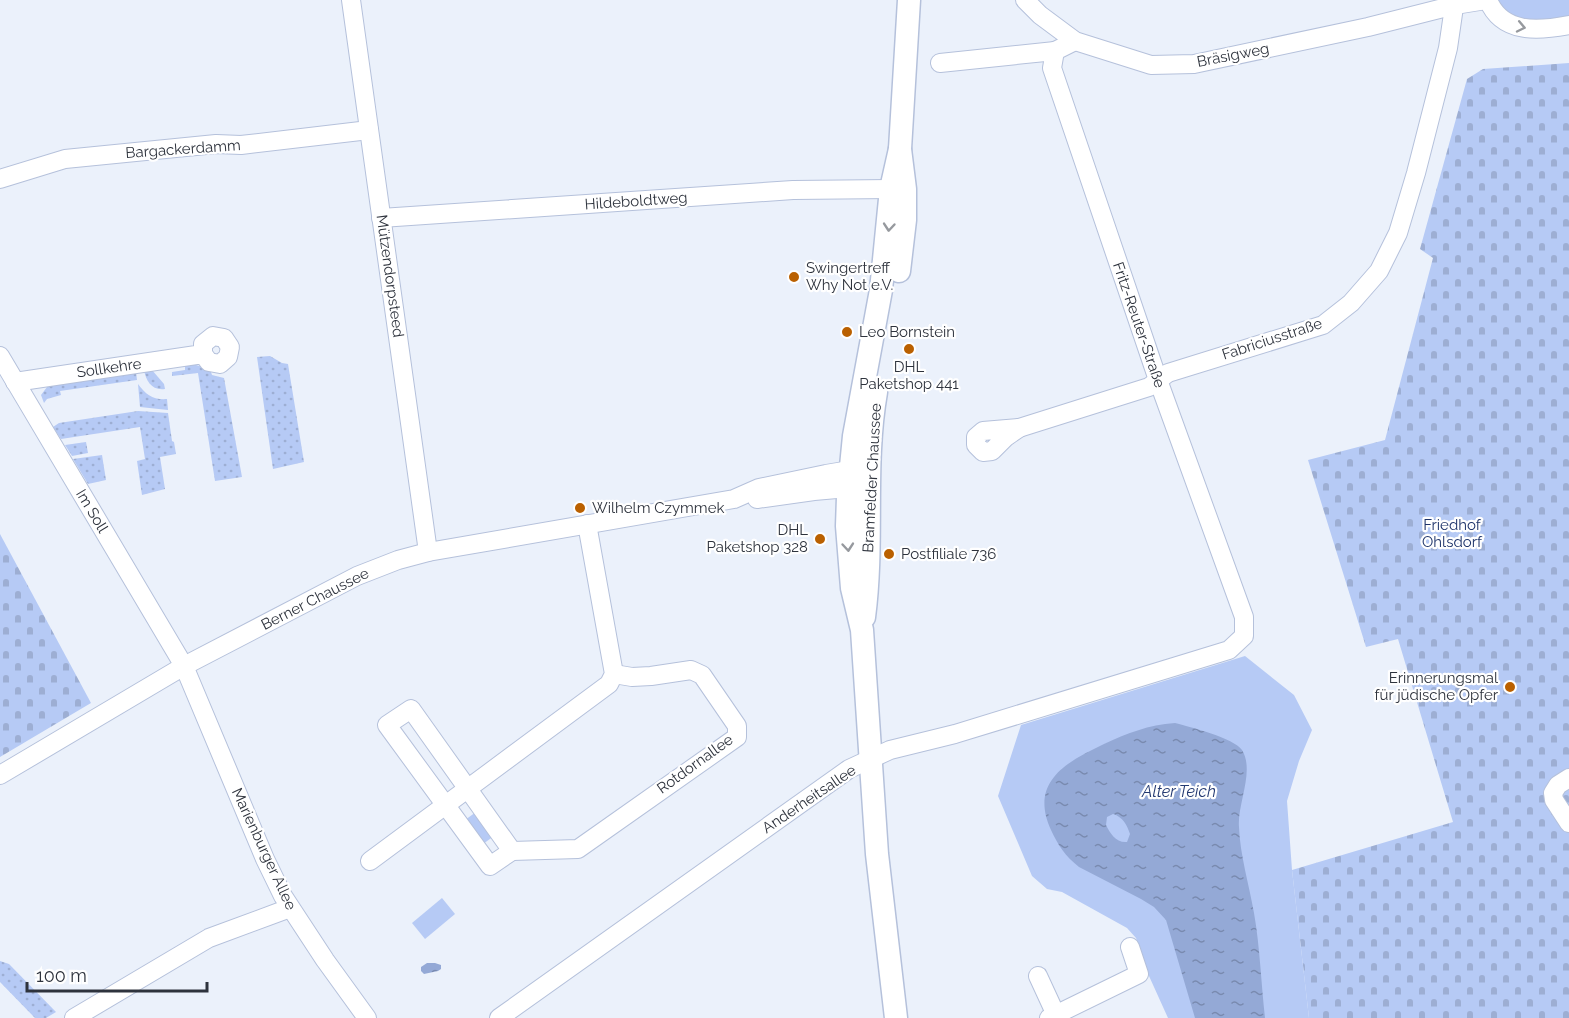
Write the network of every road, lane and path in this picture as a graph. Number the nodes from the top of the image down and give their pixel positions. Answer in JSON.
{"nodes":[{"id":1,"x":351,"y":0,"type":"edge"},
{"id":2,"x":909,"y":0,"type":"edge"},
{"id":3,"x":1025,"y":0,"type":"edge"},
{"id":4,"x":1487,"y":0,"type":"edge"},
{"id":5,"x":1455,"y":2,"type":"edge"},
{"id":6,"x":1569,"y":24,"type":"edge"},
{"id":7,"x":1075,"y":40,"type":"junction"},
{"id":8,"x":1055,"y":51,"type":"junction"},
{"id":9,"x":940,"y":63,"type":"dead end"},
{"id":10,"x":369,"y":130,"type":"junction"},
{"id":11,"x":900,"y":149,"type":"junction"},
{"id":12,"x":0,"y":179,"type":"edge"},
{"id":13,"x":891,"y":189,"type":"junction"},
{"id":14,"x":381,"y":218,"type":"junction"},
{"id":15,"x":203,"y":354,"type":"dead end"},
{"id":16,"x":0,"y":356,"type":"edge"},
{"id":17,"x":1158,"y":380,"type":"junction"},
{"id":18,"x":15,"y":382,"type":"junction"},
{"id":19,"x":1019,"y":428,"type":"dead end"},
{"id":20,"x":856,"y":480,"type":"junction"},
{"id":21,"x":587,"y":524,"type":"junction"},
{"id":22,"x":428,"y":552,"type":"junction"},
{"id":23,"x":1244,"y":617,"type":"joint"},
{"id":24,"x":184,"y":666,"type":"junction"},
{"id":25,"x":614,"y":674,"type":"junction"},
{"id":26,"x":870,"y":759,"type":"junction"},
{"id":27,"x":0,"y":775,"type":"edge"},
{"id":28,"x":1569,"y":778,"type":"edge"},
{"id":29,"x":468,"y":788,"type":"junction"},
{"id":30,"x":445,"y":805,"type":"junction"},
{"id":31,"x":1569,"y":823,"type":"edge"},
{"id":32,"x":512,"y":851,"type":"junction"},
{"id":33,"x":370,"y":861,"type":"dead end"},
{"id":34,"x":290,"y":908,"type":"junction"},
{"id":35,"x":1130,"y":947,"type":"dead end"},
{"id":36,"x":1038,"y":976,"type":"dead end"},
{"id":37,"x":1053,"y":1016,"type":"edge"},
{"id":38,"x":74,"y":1018,"type":"edge"},
{"id":39,"x":367,"y":1018,"type":"edge"},
{"id":40,"x":499,"y":1018,"type":"edge"},
{"id":41,"x":896,"y":1018,"type":"edge"}],
"edges":[{"from":1,"to":10,"type":"street","name":"Mützendorpsteed"},
{"from":2,"to":11,"type":"main road","name":"Bramfelder Chaussee"},
{"from":3,"to":7,"type":"street","name":"Bräsigweg"},
{"from":4,"to":5,"type":"street","name":"Bräsigweg"},
{"from":4,"to":6,"type":"street","one_way":true},
{"from":5,"to":7,"type":"street","name":"Bräsigweg"},
{"from":5,"to":17,"type":"street","name":"Fabriciusstraße"},
{"from":7,"to":8,"type":"street"},
{"from":8,"to":9,"type":"street"},
{"from":8,"to":17,"type":"street","name":"Fritz-Reuter-Straße"},
{"from":10,"to":12,"type":"street","name":"Bargackerdamm"},
{"from":10,"to":14,"type":"street","name":"Mützendorpsteed"},
{"from":11,"to":13,"type":"main road","name":"Bramfelder Chaussee"},
{"from":11,"to":20,"type":"main road","name":"Bramfelder Chaussee"},
{"from":13,"to":14,"type":"street","name":"Hildeboldtweg"},
{"from":13,"to":20,"type":"main road","name":"Bramfelder Chaussee","one_way":true},
{"from":14,"to":22,"type":"street","name":"Mützendorpsteed"},
{"from":15,"to":18,"type":"street","name":"Sollkehre"},
{"from":16,"to":18,"type":"street","name":"Im Soll"},
{"from":17,"to":19,"type":"street","name":"Fabriciusstraße"},
{"from":17,"to":23,"type":"street","name":"Fritz-Reuter-Straße"},
{"from":18,"to":24,"type":"street","name":"Im Soll"},
{"from":20,"to":21,"type":"street","name":"Berner Chaussee"},
{"from":20,"to":26,"type":"main road","name":"Bramfelder Chaussee"},
{"from":21,"to":22,"type":"street","name":"Berner Chaussee"},
{"from":21,"to":25,"type":"street"},
{"from":22,"to":24,"type":"street","name":"Berner Chaussee"},
{"from":23,"to":26,"type":"street","name":"Anderheitsallee"},
{"from":24,"to":27,"type":"street","name":"Berner Chaussee"},
{"from":24,"to":34,"type":"street","name":"Marienburger Allee"},
{"from":25,"to":29,"type":"street"},
{"from":25,"to":32,"type":"street","name":"Rotdornallee"},
{"from":26,"to":40,"type":"street","name":"Anderheitsallee"},
{"from":26,"to":41,"type":"main road","name":"Bramfelder Chaussee"},
{"from":28,"to":31,"type":"street"},
{"from":29,"to":30,"type":"street"},
{"from":29,"to":30,"type":"street","name":"Rotdornallee"},
{"from":29,"to":32,"type":"street","name":"Rotdornallee"},
{"from":30,"to":32,"type":"street","name":"Rotdornallee"},
{"from":30,"to":33,"type":"street"},
{"from":34,"to":38,"type":"street"},
{"from":34,"to":39,"type":"street","name":"Marienburger Allee"},
{"from":35,"to":37,"type":"street"},
{"from":36,"to":37,"type":"street"}]}
